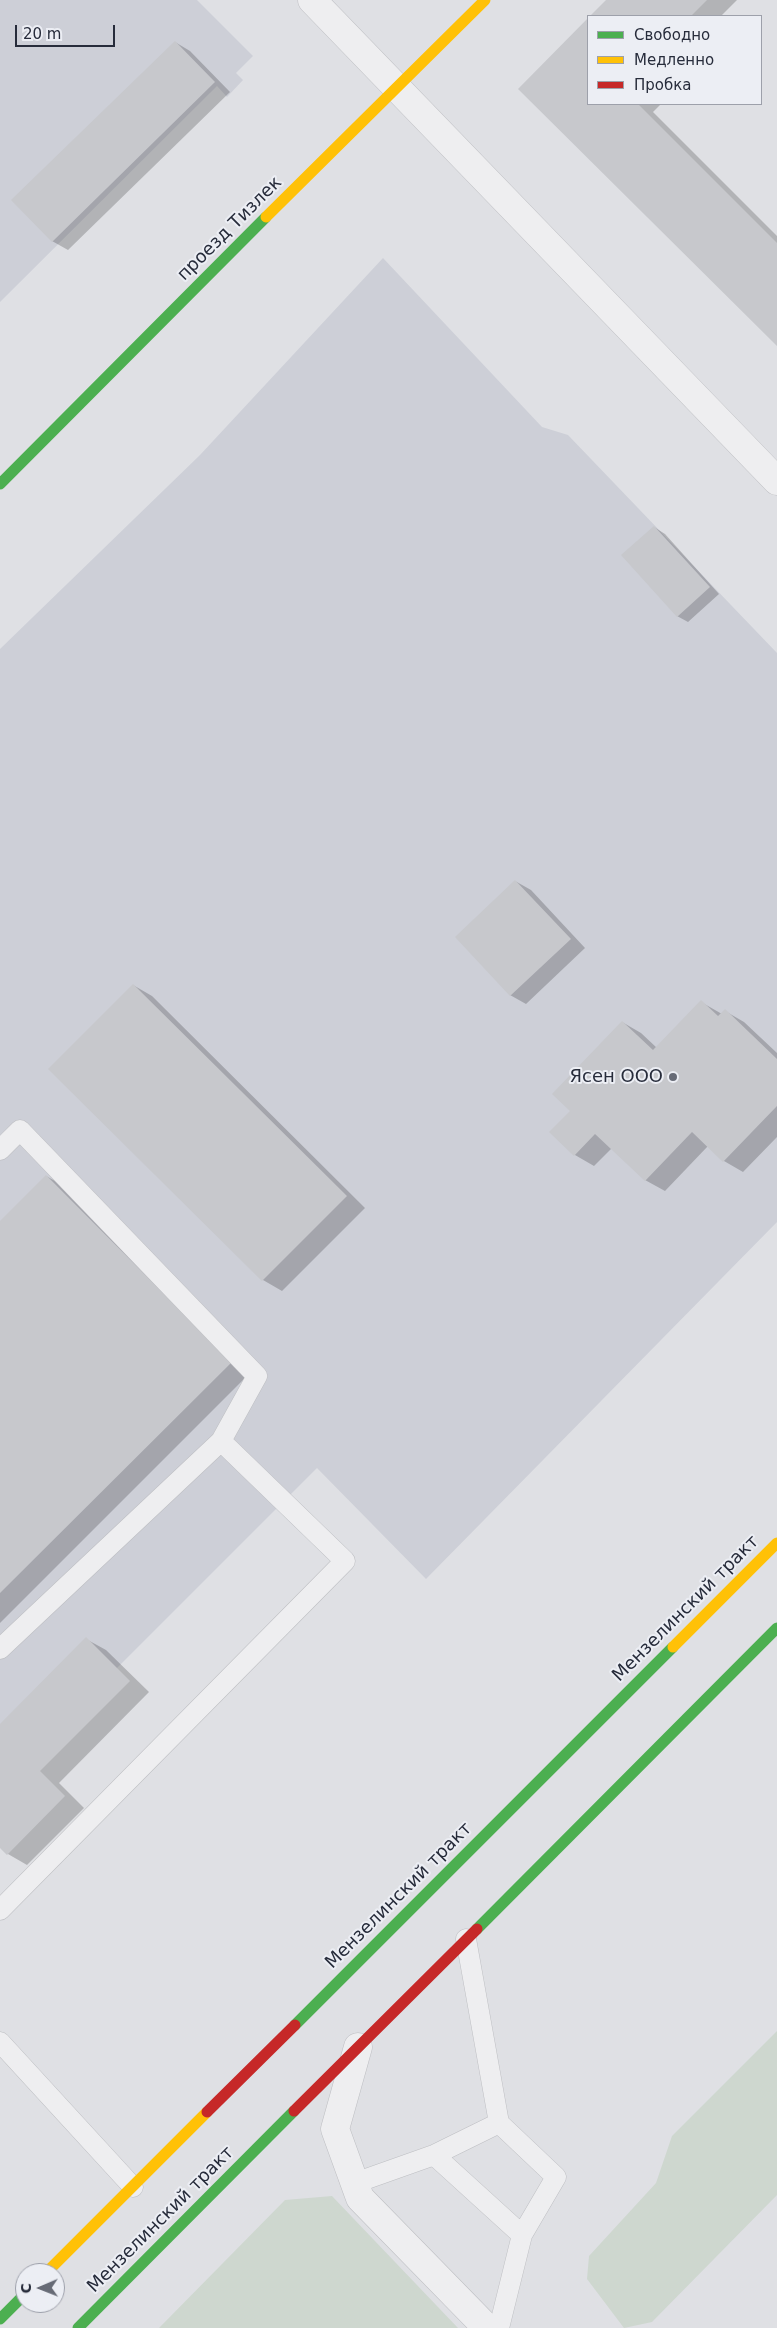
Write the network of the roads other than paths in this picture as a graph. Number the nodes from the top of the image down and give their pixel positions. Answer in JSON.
{"nodes":[{"id":1,"x":312,"y":0,"type":"edge"},
{"id":2,"x":486,"y":0,"type":"edge"},
{"id":3,"x":397,"y":86,"type":"junction"},
{"id":4,"x":777,"y":481,"type":"edge"},
{"id":5,"x":0,"y":484,"type":"edge"},
{"id":6,"x":0,"y":1150,"type":"edge"},
{"id":7,"x":221,"y":1441,"type":"junction"},
{"id":8,"x":777,"y":1543,"type":"edge"},
{"id":9,"x":777,"y":1628,"type":"edge"},
{"id":10,"x":0,"y":1649,"type":"edge"},
{"id":11,"x":0,"y":1910,"type":"edge"},
{"id":12,"x":466,"y":1939,"type":"junction"},
{"id":13,"x":0,"y":2042,"type":"edge"},
{"id":14,"x":358,"y":2047,"type":"junction"},
{"id":15,"x":499,"y":2124,"type":"junction"},
{"id":16,"x":434,"y":2155,"type":"junction"},
{"id":17,"x":355,"y":2183,"type":"junction"},
{"id":18,"x":132,"y":2187,"type":"junction"},
{"id":19,"x":522,"y":2235,"type":"junction"},
{"id":20,"x":56,"y":2263,"type":"edge"},
{"id":21,"x":15,"y":2304,"type":"edge"},
{"id":22,"x":0,"y":2319,"type":"edge"},
{"id":23,"x":78,"y":2328,"type":"edge"},
{"id":24,"x":486,"y":2328,"type":"edge"},
{"id":25,"x":500,"y":2328,"type":"edge"}],
"edges":[{"from":1,"to":3,"type":"street"},
{"from":2,"to":3,"type":"main road","name":"проезд Тизлек"},
{"from":3,"to":4,"type":"street"},
{"from":3,"to":5,"type":"main road","name":"проезд Тизлек"},
{"from":6,"to":7,"type":"lane"},
{"from":7,"to":10,"type":"lane"},
{"from":7,"to":11,"type":"lane"},
{"from":8,"to":18,"type":"main road","name":"Мензелинский тракт"},
{"from":9,"to":12,"type":"main road","name":"Мензелинский тракт"},
{"from":12,"to":14,"type":"main road","name":"Мензелинский тракт"},
{"from":12,"to":15,"type":"lane"},
{"from":13,"to":18,"type":"lane"},
{"from":14,"to":17,"type":"street"},
{"from":14,"to":23,"type":"main road","name":"Мензелинский тракт"},
{"from":15,"to":16,"type":"lane"},
{"from":15,"to":19,"type":"lane"},
{"from":16,"to":17,"type":"lane"},
{"from":16,"to":19,"type":"lane"},
{"from":17,"to":24,"type":"street"},
{"from":18,"to":20,"type":"main road","name":"Мензелинский тракт"},
{"from":19,"to":25,"type":"lane"},
{"from":21,"to":22,"type":"main road"}]}
